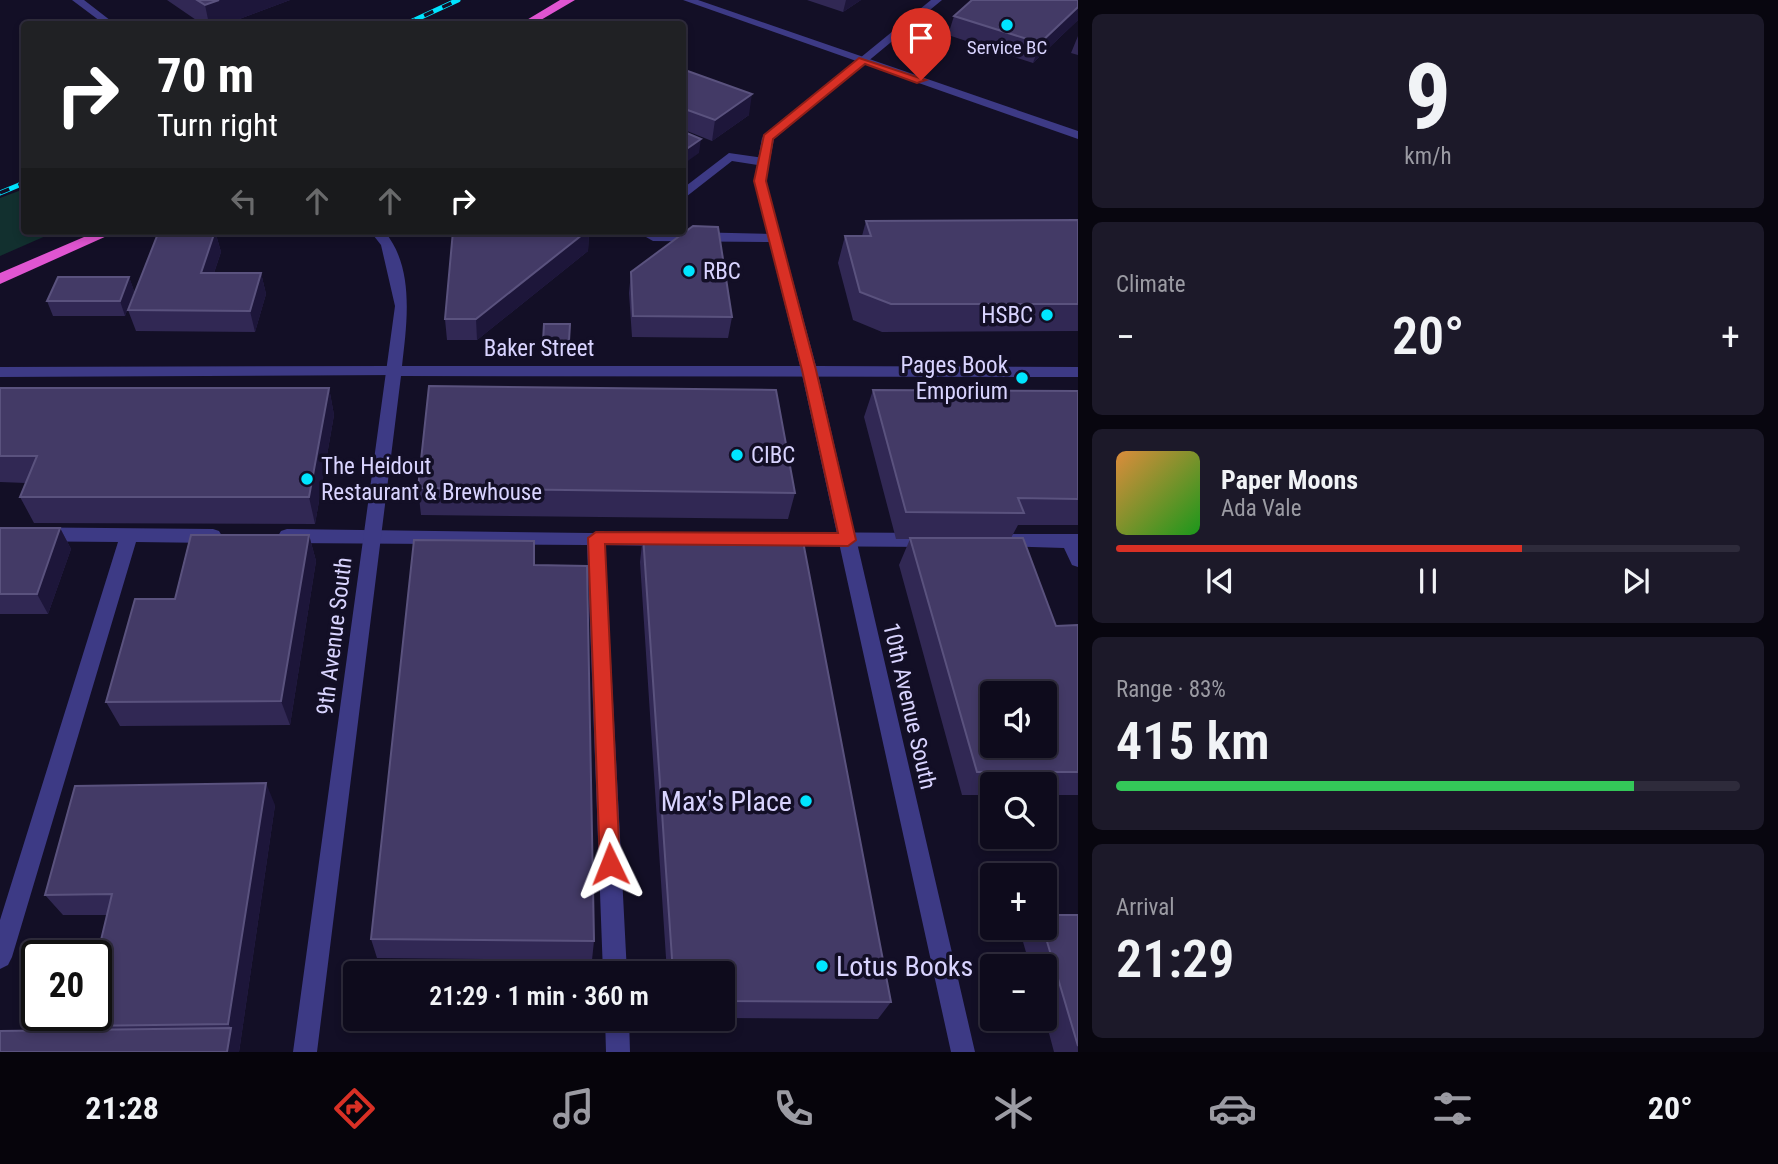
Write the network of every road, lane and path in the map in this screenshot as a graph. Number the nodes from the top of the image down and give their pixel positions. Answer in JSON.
{"nodes":[{"id":1,"x":77,"y":0,"type":"edge"},
{"id":2,"x":569,"y":0,"type":"edge"},
{"id":3,"x":688,"y":0,"type":"edge"},
{"id":4,"x":937,"y":0,"type":"edge"},
{"id":5,"x":106,"y":21,"type":"edge"},
{"id":6,"x":531,"y":21,"type":"edge"},
{"id":7,"x":863,"y":60,"type":"junction"},
{"id":8,"x":1078,"y":135,"type":"edge"},
{"id":9,"x":764,"y":162,"type":"junction"},
{"id":10,"x":686,"y":193,"type":"edge"},
{"id":11,"x":102,"y":235,"type":"edge"},
{"id":12,"x":380,"y":235,"type":"edge"},
{"id":13,"x":653,"y":235,"type":"edge"},
{"id":14,"x":775,"y":238,"type":"junction"},
{"id":15,"x":0,"y":279,"type":"edge"},
{"id":16,"x":809,"y":370,"type":"junction"},
{"id":17,"x":394,"y":371,"type":"junction"},
{"id":18,"x":0,"y":372,"type":"edge"},
{"id":19,"x":1078,"y":372,"type":"edge"},
{"id":20,"x":0,"y":534,"type":"edge"},
{"id":21,"x":129,"y":535,"type":"junction"},
{"id":22,"x":226,"y":536,"type":"edge"},
{"id":23,"x":267,"y":536,"type":"edge"},
{"id":24,"x":372,"y":537,"type":"junction"},
{"id":25,"x":596,"y":538,"type":"junction"},
{"id":26,"x":680,"y":539,"type":"edge"},
{"id":27,"x":764,"y":539,"type":"edge"},
{"id":28,"x":848,"y":540,"type":"junction"},
{"id":29,"x":945,"y":540,"type":"edge"},
{"id":30,"x":987,"y":541,"type":"edge"},
{"id":31,"x":1074,"y":541,"type":"edge"},
{"id":32,"x":1078,"y":560,"type":"edge"},
{"id":33,"x":0,"y":957,"type":"edge"},
{"id":34,"x":614,"y":961,"type":"edge"},
{"id":35,"x":617,"y":1031,"type":"edge"},
{"id":36,"x":305,"y":1052,"type":"edge"},
{"id":37,"x":618,"y":1052,"type":"edge"},
{"id":38,"x":963,"y":1052,"type":"edge"}],
"edges":[{"from":1,"to":5,"type":"street"},
{"from":2,"to":6,"type":"highway"},
{"from":3,"to":7,"type":"street"},
{"from":4,"to":7,"type":"street"},
{"from":7,"to":8,"type":"street"},
{"from":7,"to":9,"type":"street"},
{"from":9,"to":10,"type":"street"},
{"from":9,"to":14,"type":"street","name":"10th Avenue South"},
{"from":11,"to":15,"type":"highway"},
{"from":12,"to":17,"type":"street","name":"9th Avenue South"},
{"from":13,"to":14,"type":"street"},
{"from":14,"to":16,"type":"street","name":"10th Avenue South"},
{"from":16,"to":17,"type":"street","name":"Baker Street"},
{"from":16,"to":19,"type":"street","name":"Baker Street"},
{"from":16,"to":28,"type":"street","name":"10th Avenue South"},
{"from":17,"to":18,"type":"street","name":"Baker Street"},
{"from":17,"to":24,"type":"street","name":"9th Avenue South"},
{"from":20,"to":21,"type":"street"},
{"from":21,"to":22,"type":"street"},
{"from":21,"to":33,"type":"street"},
{"from":23,"to":24,"type":"street"},
{"from":24,"to":25,"type":"street"},
{"from":24,"to":36,"type":"street","name":"9th Avenue South"},
{"from":25,"to":26,"type":"street"},
{"from":25,"to":34,"type":"street"},
{"from":27,"to":28,"type":"street"},
{"from":28,"to":29,"type":"street"},
{"from":28,"to":38,"type":"street","name":"10th Avenue South"},
{"from":30,"to":31,"type":"street"},
{"from":31,"to":32,"type":"street"},
{"from":35,"to":37,"type":"street"}]}
